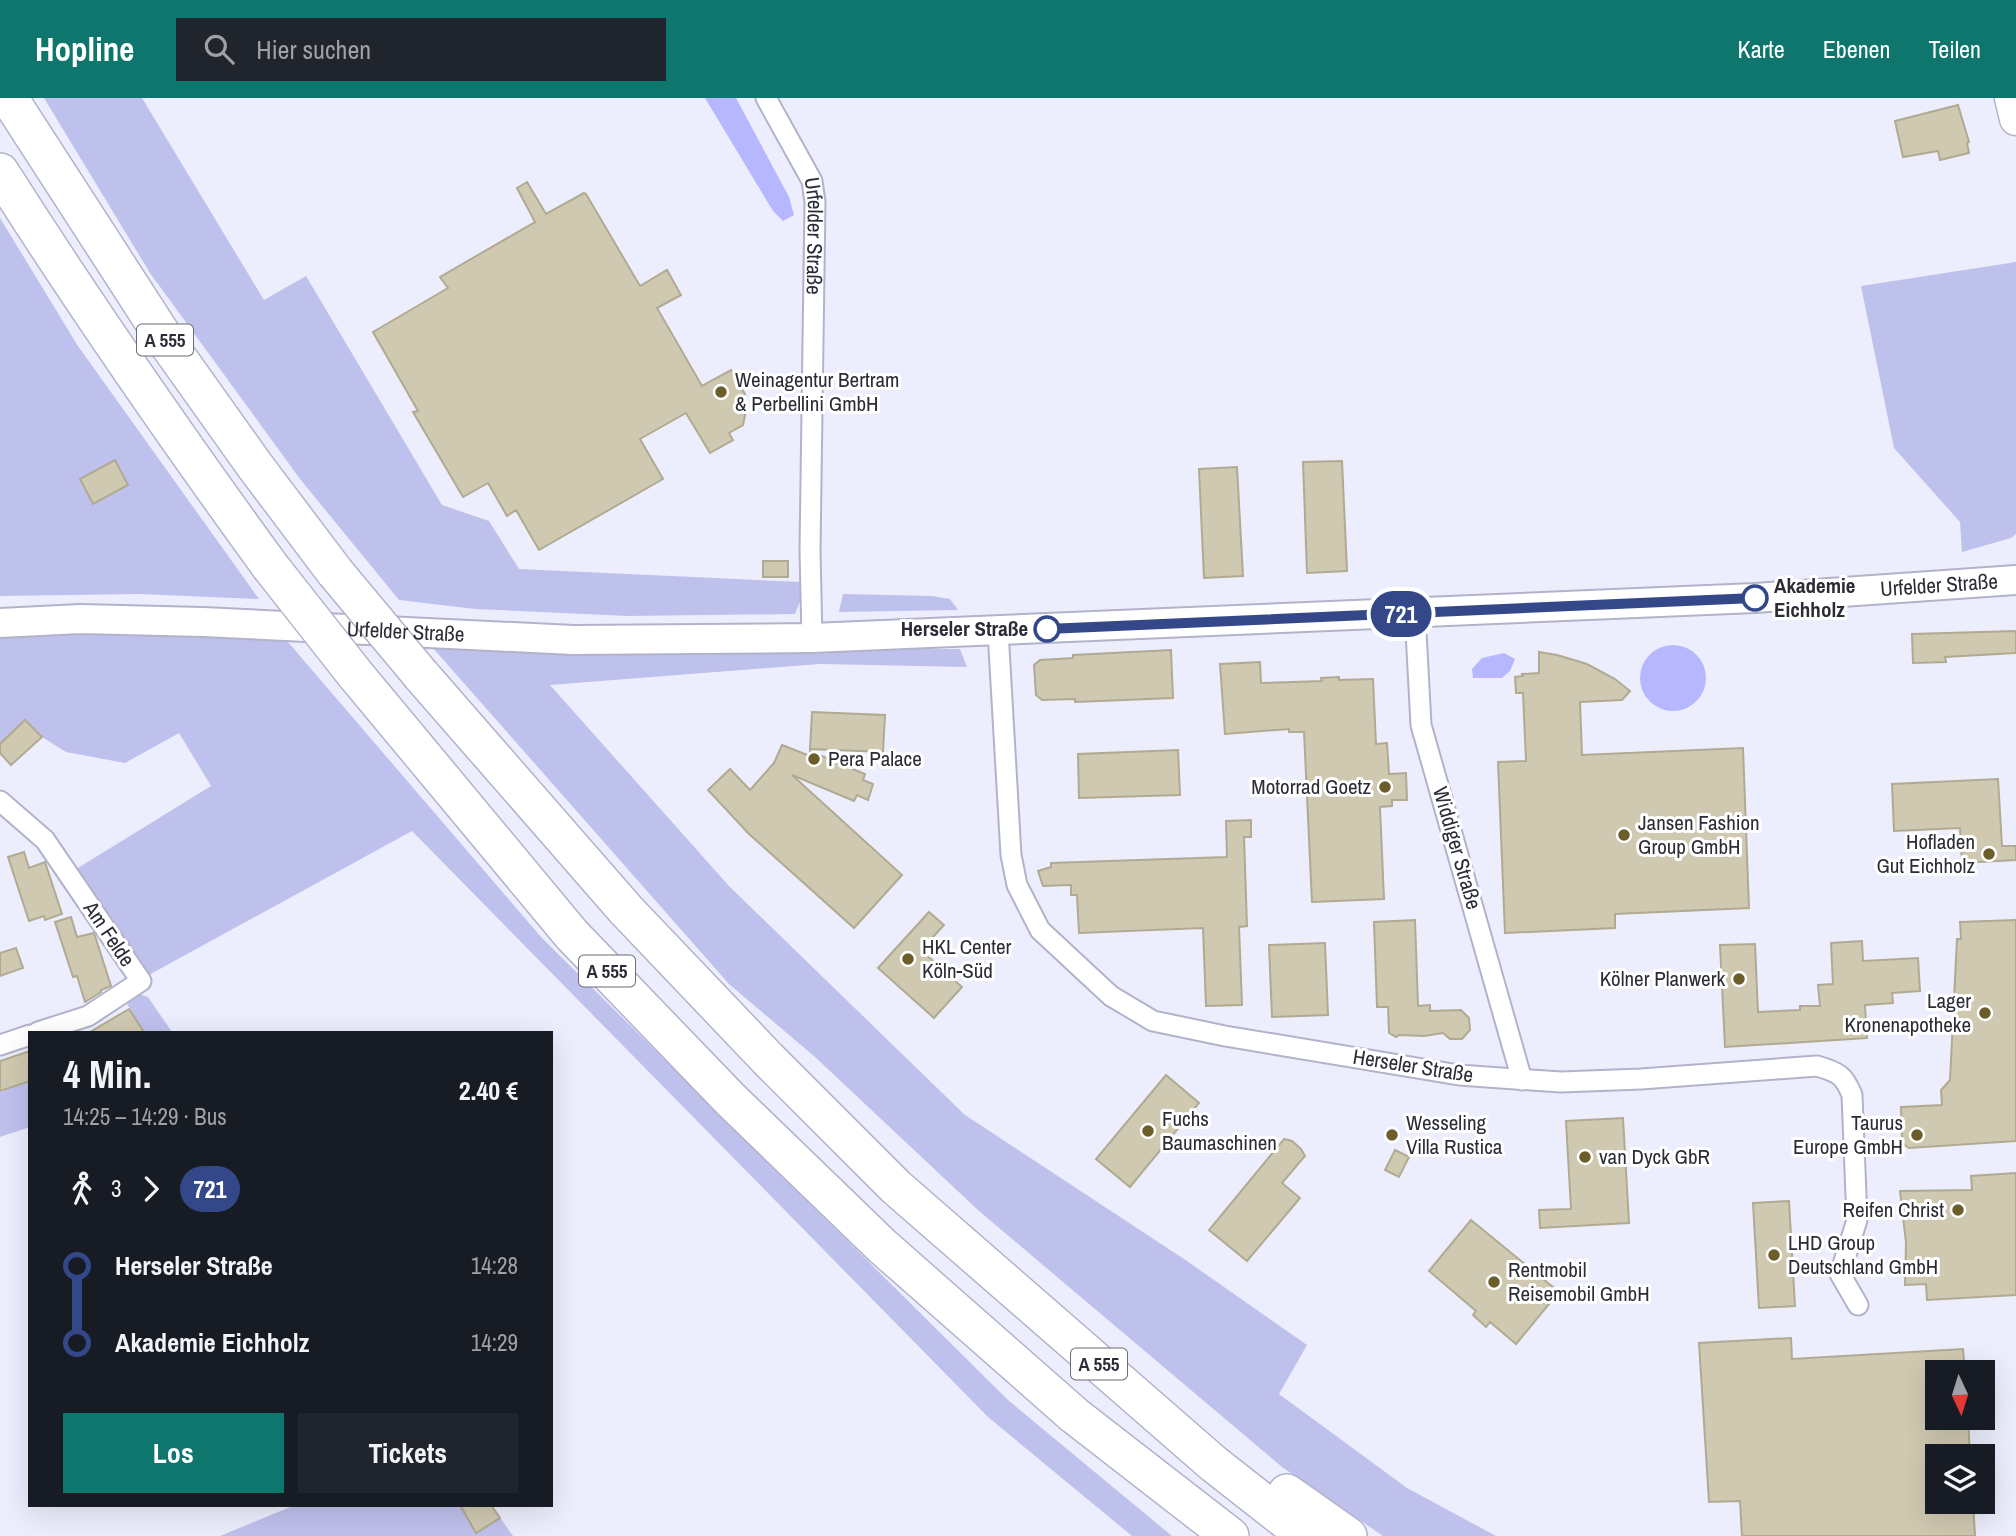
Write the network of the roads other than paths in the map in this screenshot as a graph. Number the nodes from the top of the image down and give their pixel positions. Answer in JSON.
{"nodes":[{"id":1,"x":9,"y":98,"type":"edge"},
{"id":2,"x":766,"y":98,"type":"edge"},
{"id":3,"x":2011,"y":98,"type":"edge"},
{"id":4,"x":2016,"y":119,"type":"edge"},
{"id":5,"x":0,"y":172,"type":"edge"},
{"id":6,"x":2016,"y":559,"type":"edge"},
{"id":7,"x":2016,"y":580,"type":"edge"},
{"id":8,"x":1960,"y":583,"type":"junction"},
{"id":9,"x":1415,"y":613,"type":"junction"},
{"id":10,"x":0,"y":623,"type":"edge"},
{"id":11,"x":998,"y":631,"type":"junction"},
{"id":12,"x":811,"y":638,"type":"junction"},
{"id":13,"x":0,"y":801,"type":"edge"},
{"id":14,"x":41,"y":1031,"type":"edge"},
{"id":15,"x":28,"y":1036,"type":"edge"},
{"id":16,"x":0,"y":1045,"type":"edge"},
{"id":17,"x":1522,"y":1080,"type":"junction"},
{"id":18,"x":896,"y":1187,"type":"junction"},
{"id":19,"x":1858,"y":1305,"type":"dead end"},
{"id":20,"x":1074,"y":1415,"type":"junction"},
{"id":21,"x":1195,"y":1536,"type":"edge"},
{"id":22,"x":1230,"y":1536,"type":"edge"},
{"id":23,"x":1306,"y":1536,"type":"edge"},
{"id":24,"x":1348,"y":1536,"type":"edge"}],
"edges":[{"from":1,"to":18,"type":"highway","number":"A 555","bridge":true},
{"from":2,"to":12,"type":"street","name":"Urfelder Straße"},
{"from":3,"to":4,"type":"main road"},
{"from":5,"to":20,"type":"highway","number":"A 555","bridge":true},
{"from":6,"to":8,"type":"main road"},
{"from":7,"to":8,"type":"main road","name":"Urfelder Straße"},
{"from":8,"to":9,"type":"main road","name":"Urfelder Straße"},
{"from":9,"to":11,"type":"main road","name":"Urfelder Straße"},
{"from":9,"to":17,"type":"street","name":"Widdiger Straße"},
{"from":10,"to":12,"type":"main road","name":"Urfelder Straße"},
{"from":11,"to":12,"type":"main road","name":"Urfelder Straße"},
{"from":11,"to":17,"type":"street","name":"Herseler Straße"},
{"from":13,"to":14,"type":"street","name":"Am Felde"},
{"from":15,"to":16,"type":"street"},
{"from":17,"to":19,"type":"street","name":"Herseler Straße"},
{"from":18,"to":23,"type":"highway","number":"A 555"},
{"from":18,"to":24,"type":"highway"},
{"from":20,"to":21,"type":"highway"},
{"from":20,"to":22,"type":"highway","number":"A 555"}]}
